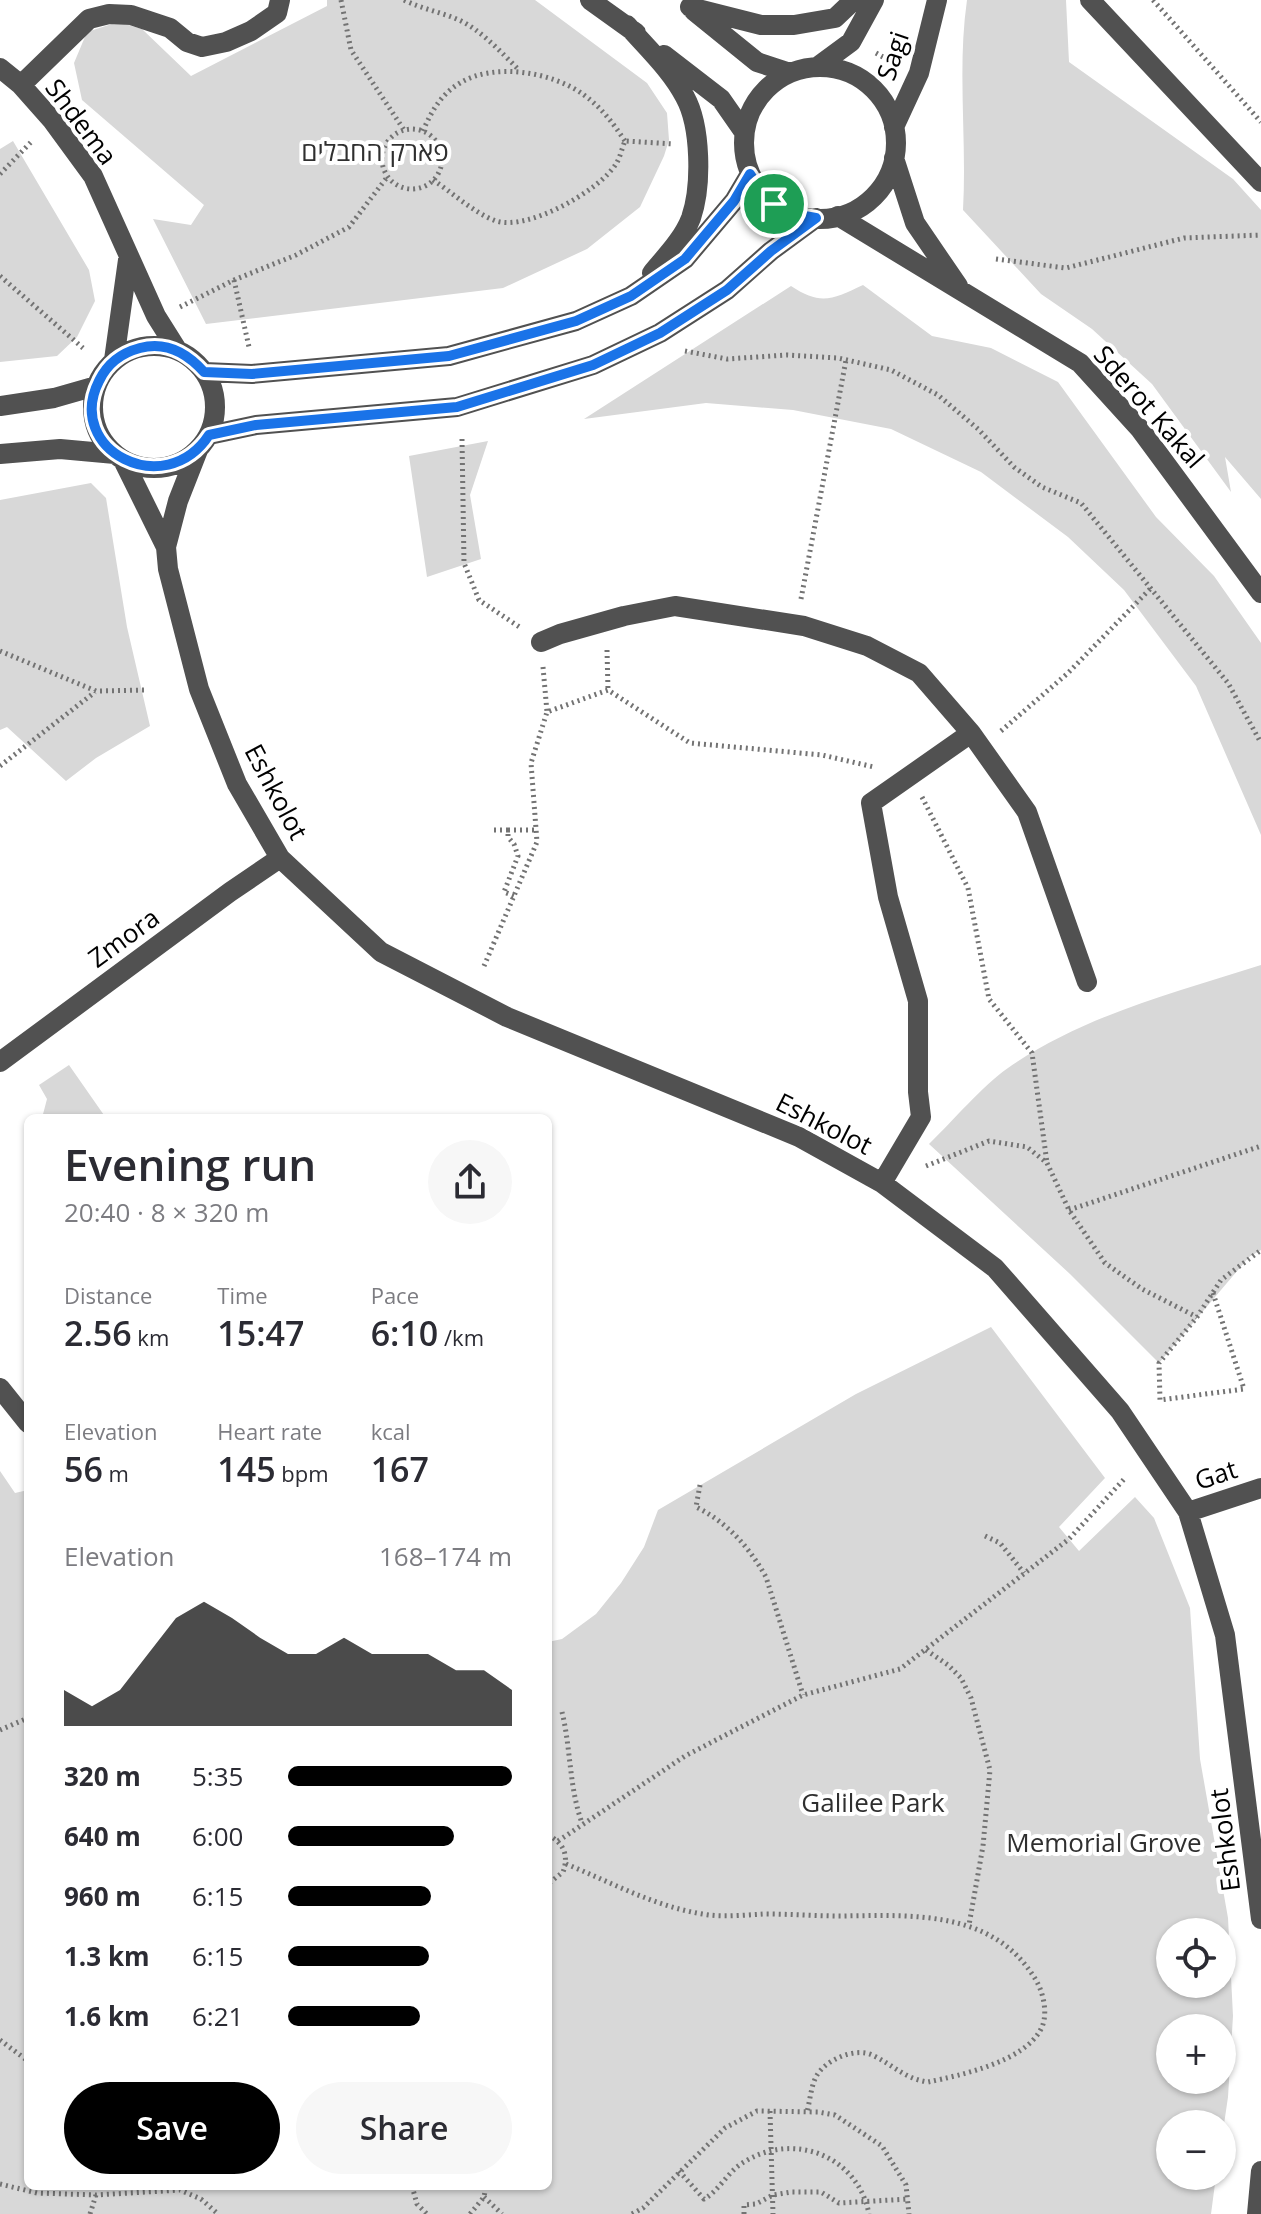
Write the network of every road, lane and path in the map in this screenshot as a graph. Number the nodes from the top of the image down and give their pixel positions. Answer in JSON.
{"nodes":[{"id":1,"x":280,"y":0,"type":"edge"},
{"id":2,"x":341,"y":0,"type":"edge"},
{"id":3,"x":404,"y":0,"type":"edge"},
{"id":4,"x":590,"y":0,"type":"edge"},
{"id":5,"x":854,"y":0,"type":"edge"},
{"id":6,"x":874,"y":0,"type":"edge"},
{"id":7,"x":937,"y":0,"type":"edge"},
{"id":8,"x":1090,"y":0,"type":"edge"},
{"id":9,"x":1153,"y":0,"type":"edge"},
{"id":10,"x":684,"y":4,"type":"edge"},
{"id":11,"x":627,"y":25,"type":"junction"},
{"id":12,"x":862,"y":46,"type":"dead end"},
{"id":13,"x":817,"y":67,"type":"junction"},
{"id":14,"x":0,"y":68,"type":"edge"},
{"id":15,"x":903,"y":68,"type":"dead end"},
{"id":16,"x":519,"y":71,"type":"junction"},
{"id":17,"x":790,"y":73,"type":"junction"},
{"id":18,"x":21,"y":85,"type":"junction"},
{"id":19,"x":52,"y":120,"type":"junction"},
{"id":20,"x":1261,"y":122,"type":"edge"},
{"id":21,"x":894,"y":127,"type":"junction"},
{"id":22,"x":404,"y":130,"type":"junction"},
{"id":23,"x":423,"y":131,"type":"junction"},
{"id":24,"x":744,"y":132,"type":"junction"},
{"id":25,"x":625,"y":141,"type":"junction"},
{"id":26,"x":684,"y":145,"type":"dead end"},
{"id":27,"x":894,"y":158,"type":"junction"},
{"id":28,"x":0,"y":174,"type":"edge"},
{"id":29,"x":750,"y":174,"type":"junction"},
{"id":30,"x":388,"y":176,"type":"junction"},
{"id":31,"x":433,"y":180,"type":"junction"},
{"id":32,"x":1261,"y":182,"type":"edge"},
{"id":33,"x":838,"y":216,"type":"junction"},
{"id":34,"x":816,"y":218,"type":"junction"},
{"id":35,"x":1261,"y":235,"type":"edge"},
{"id":36,"x":996,"y":259,"type":"dead end"},
{"id":37,"x":128,"y":260,"type":"junction"},
{"id":38,"x":0,"y":276,"type":"edge"},
{"id":39,"x":234,"y":280,"type":"junction"},
{"id":40,"x":963,"y":293,"type":"junction"},
{"id":41,"x":631,"y":296,"type":"junction"},
{"id":42,"x":170,"y":312,"type":"dead end"},
{"id":43,"x":249,"y":347,"type":"dead end"},
{"id":44,"x":83,"y":348,"type":"dead end"},
{"id":45,"x":178,"y":351,"type":"junction"},
{"id":46,"x":685,"y":351,"type":"dead end"},
{"id":47,"x":114,"y":360,"type":"junction"},
{"id":48,"x":846,"y":360,"type":"junction"},
{"id":49,"x":204,"y":372,"type":"junction"},
{"id":50,"x":96,"y":386,"type":"junction"},
{"id":51,"x":0,"y":406,"type":"edge"},
{"id":52,"x":462,"y":439,"type":"dead end"},
{"id":53,"x":203,"y":443,"type":"junction"},
{"id":54,"x":0,"y":454,"type":"edge"},
{"id":55,"x":119,"y":457,"type":"junction"},
{"id":56,"x":166,"y":547,"type":"junction"},
{"id":57,"x":1151,"y":588,"type":"junction"},
{"id":58,"x":1261,"y":593,"type":"edge"},
{"id":59,"x":606,"y":621,"type":"junction"},
{"id":60,"x":796,"y":624,"type":"junction"},
{"id":61,"x":541,"y":642,"type":"junction"},
{"id":62,"x":0,"y":651,"type":"edge"},
{"id":63,"x":148,"y":690,"type":"dead end"},
{"id":64,"x":608,"y":690,"type":"junction"},
{"id":65,"x":96,"y":691,"type":"junction"},
{"id":66,"x":547,"y":712,"type":"junction"},
{"id":67,"x":976,"y":741,"type":"junction"},
{"id":68,"x":1261,"y":743,"type":"edge"},
{"id":69,"x":0,"y":766,"type":"edge"},
{"id":70,"x":911,"y":775,"type":"junction"},
{"id":71,"x":494,"y":830,"type":"dead end"},
{"id":72,"x":508,"y":830,"type":"junction"},
{"id":73,"x":536,"y":830,"type":"junction"},
{"id":74,"x":280,"y":858,"type":"junction"},
{"id":75,"x":514,"y":896,"type":"junction"},
{"id":76,"x":484,"y":966,"type":"dead end"},
{"id":77,"x":1087,"y":982,"type":"dead end"},
{"id":78,"x":0,"y":1062,"type":"edge"},
{"id":79,"x":1261,"y":1146,"type":"edge"},
{"id":80,"x":1047,"y":1163,"type":"junction"},
{"id":81,"x":917,"y":1169,"type":"dead end"},
{"id":82,"x":882,"y":1183,"type":"junction"},
{"id":83,"x":1069,"y":1210,"type":"junction"},
{"id":84,"x":1261,"y":1250,"type":"edge"},
{"id":85,"x":1213,"y":1293,"type":"junction"},
{"id":86,"x":1197,"y":1317,"type":"junction"},
{"id":87,"x":0,"y":1388,"type":"edge"},
{"id":88,"x":24,"y":1418,"type":"edge"},
{"id":89,"x":1126,"y":1477,"type":"dead end"},
{"id":90,"x":700,"y":1485,"type":"dead end"},
{"id":91,"x":1261,"y":1488,"type":"edge"},
{"id":92,"x":1188,"y":1512,"type":"junction"},
{"id":93,"x":985,"y":1536,"type":"dead end"},
{"id":94,"x":1024,"y":1573,"type":"junction"},
{"id":95,"x":926,"y":1650,"type":"junction"},
{"id":96,"x":803,"y":1695,"type":"junction"},
{"id":97,"x":562,"y":1712,"type":"dead end"},
{"id":98,"x":24,"y":1720,"type":"edge"},
{"id":99,"x":0,"y":1730,"type":"edge"},
{"id":100,"x":582,"y":1823,"type":"junction"},
{"id":101,"x":552,"y":1837,"type":"edge"},
{"id":102,"x":558,"y":1841,"type":"junction"},
{"id":103,"x":566,"y":1864,"type":"junction"},
{"id":104,"x":552,"y":1882,"type":"edge"},
{"id":105,"x":1261,"y":1919,"type":"edge"},
{"id":106,"x":969,"y":1926,"type":"junction"},
{"id":107,"x":0,"y":2040,"type":"edge"},
{"id":108,"x":24,"y":2058,"type":"edge"},
{"id":109,"x":770,"y":2111,"type":"junction"},
{"id":110,"x":807,"y":2112,"type":"junction"},
{"id":111,"x":772,"y":2151,"type":"junction"},
{"id":112,"x":679,"y":2171,"type":"junction"},
{"id":113,"x":1261,"y":2171,"type":"edge"},
{"id":114,"x":0,"y":2184,"type":"edge"},
{"id":115,"x":24,"y":2190,"type":"edge"},
{"id":116,"x":25,"y":2190,"type":"edge"},
{"id":117,"x":413,"y":2190,"type":"edge"},
{"id":118,"x":485,"y":2190,"type":"edge"},
{"id":119,"x":96,"y":2195,"type":"junction"},
{"id":120,"x":773,"y":2195,"type":"junction"},
{"id":121,"x":484,"y":2197,"type":"junction"},
{"id":122,"x":909,"y":2199,"type":"junction"},
{"id":123,"x":866,"y":2202,"type":"junction"},
{"id":124,"x":90,"y":2214,"type":"edge"},
{"id":125,"x":218,"y":2214,"type":"edge"},
{"id":126,"x":427,"y":2214,"type":"edge"},
{"id":127,"x":470,"y":2214,"type":"edge"},
{"id":128,"x":502,"y":2214,"type":"edge"},
{"id":129,"x":632,"y":2214,"type":"edge"},
{"id":130,"x":744,"y":2214,"type":"edge"},
{"id":131,"x":773,"y":2214,"type":"edge"},
{"id":132,"x":869,"y":2214,"type":"edge"},
{"id":133,"x":909,"y":2214,"type":"edge"},
{"id":134,"x":1257,"y":2214,"type":"edge"}],
"edges":[{"from":1,"to":18,"type":"street"},
{"from":2,"to":22,"type":"path"},
{"from":3,"to":16,"type":"path"},
{"from":4,"to":11,"type":"street"},
{"from":5,"to":10,"type":"street"},
{"from":6,"to":13,"type":"street","name":"Sagi"},
{"from":7,"to":21,"type":"street","name":"Sagi"},
{"from":8,"to":32,"type":"street"},
{"from":9,"to":20,"type":"path"},
{"from":10,"to":17,"type":"street"},
{"from":11,"to":24,"type":"street"},
{"from":11,"to":41,"type":"street"},
{"from":12,"to":15,"type":"path"},
{"from":13,"to":17,"type":"street"},
{"from":13,"to":21,"type":"street"},
{"from":14,"to":18,"type":"street","name":"Shdema"},
{"from":16,"to":23,"type":"path"},
{"from":16,"to":25,"type":"path"},
{"from":17,"to":24,"type":"street"},
{"from":18,"to":19,"type":"street","name":"Shdema"},
{"from":19,"to":28,"type":"path"},
{"from":19,"to":37,"type":"street","name":"Shdema"},
{"from":21,"to":27,"type":"street"},
{"from":22,"to":23,"type":"path"},
{"from":22,"to":30,"type":"path"},
{"from":23,"to":31,"type":"path"},
{"from":24,"to":29,"type":"street"},
{"from":25,"to":26,"type":"path"},
{"from":25,"to":31,"type":"path"},
{"from":27,"to":33,"type":"street"},
{"from":27,"to":40,"type":"street"},
{"from":29,"to":34,"type":"street"},
{"from":29,"to":41,"type":"street"},
{"from":30,"to":31,"type":"path"},
{"from":30,"to":39,"type":"path"},
{"from":33,"to":34,"type":"street"},
{"from":33,"to":40,"type":"street","name":"Sderot Kakal"},
{"from":34,"to":53,"type":"street"},
{"from":35,"to":36,"type":"path"},
{"from":37,"to":45,"type":"street","name":"Shdema"},
{"from":37,"to":47,"type":"street"},
{"from":38,"to":44,"type":"path"},
{"from":39,"to":42,"type":"path"},
{"from":39,"to":43,"type":"path"},
{"from":40,"to":58,"type":"street","name":"Sderot Kakal"},
{"from":41,"to":49,"type":"street"},
{"from":45,"to":47,"type":"street"},
{"from":45,"to":49,"type":"street"},
{"from":46,"to":48,"type":"path"},
{"from":47,"to":50,"type":"street"},
{"from":48,"to":57,"type":"path"},
{"from":48,"to":60,"type":"path"},
{"from":49,"to":53,"type":"street"},
{"from":50,"to":51,"type":"street"},
{"from":50,"to":55,"type":"street"},
{"from":52,"to":61,"type":"path"},
{"from":53,"to":55,"type":"street"},
{"from":53,"to":56,"type":"street","name":"Eshkolot"},
{"from":54,"to":55,"type":"street"},
{"from":55,"to":56,"type":"street","name":"Eshkolot"},
{"from":56,"to":74,"type":"street","name":"Eshkolot"},
{"from":57,"to":67,"type":"path"},
{"from":57,"to":68,"type":"path"},
{"from":59,"to":60,"type":"street"},
{"from":59,"to":61,"type":"street"},
{"from":59,"to":64,"type":"path"},
{"from":60,"to":67,"type":"street"},
{"from":61,"to":66,"type":"path"},
{"from":62,"to":65,"type":"path"},
{"from":63,"to":65,"type":"path"},
{"from":64,"to":66,"type":"path"},
{"from":64,"to":70,"type":"path"},
{"from":65,"to":69,"type":"path"},
{"from":66,"to":73,"type":"path"},
{"from":67,"to":70,"type":"street"},
{"from":67,"to":77,"type":"street"},
{"from":70,"to":80,"type":"path"},
{"from":70,"to":82,"type":"street"},
{"from":71,"to":72,"type":"path"},
{"from":72,"to":73,"type":"path"},
{"from":72,"to":75,"type":"path"},
{"from":73,"to":75,"type":"path"},
{"from":74,"to":78,"type":"street","name":"Zmora"},
{"from":74,"to":82,"type":"street","name":"Eshkolot"},
{"from":75,"to":76,"type":"path"},
{"from":79,"to":83,"type":"path"},
{"from":80,"to":81,"type":"path"},
{"from":80,"to":83,"type":"path"},
{"from":82,"to":92,"type":"street","name":"Eshkolot"},
{"from":83,"to":86,"type":"path"},
{"from":84,"to":85,"type":"path"},
{"from":85,"to":86,"type":"path"},
{"from":85,"to":86,"type":"path"},
{"from":87,"to":88,"type":"street"},
{"from":89,"to":94,"type":"path"},
{"from":90,"to":96,"type":"path"},
{"from":91,"to":92,"type":"street","name":"Gat"},
{"from":92,"to":105,"type":"street","name":"Eshkolot"},
{"from":93,"to":94,"type":"path"},
{"from":94,"to":95,"type":"path"},
{"from":95,"to":96,"type":"path"},
{"from":95,"to":106,"type":"path"},
{"from":96,"to":100,"type":"path"},
{"from":97,"to":100,"type":"path"},
{"from":98,"to":99,"type":"path"},
{"from":100,"to":102,"type":"path"},
{"from":101,"to":102,"type":"path"},
{"from":102,"to":103,"type":"path"},
{"from":103,"to":104,"type":"path"},
{"from":103,"to":106,"type":"path"},
{"from":106,"to":110,"type":"path"},
{"from":107,"to":108,"type":"path"},
{"from":109,"to":110,"type":"path"},
{"from":109,"to":111,"type":"path"},
{"from":109,"to":112,"type":"path"},
{"from":110,"to":122,"type":"path"},
{"from":111,"to":112,"type":"path"},
{"from":111,"to":120,"type":"path"},
{"from":111,"to":123,"type":"path"},
{"from":112,"to":129,"type":"path"},
{"from":113,"to":134,"type":"street"},
{"from":114,"to":115,"type":"path"},
{"from":116,"to":119,"type":"path"},
{"from":117,"to":126,"type":"path"},
{"from":118,"to":121,"type":"path"},
{"from":119,"to":124,"type":"path"},
{"from":119,"to":125,"type":"path"},
{"from":120,"to":123,"type":"path"},
{"from":120,"to":130,"type":"path"},
{"from":120,"to":131,"type":"path"},
{"from":121,"to":127,"type":"path"},
{"from":121,"to":128,"type":"path"},
{"from":122,"to":123,"type":"path"},
{"from":122,"to":133,"type":"path"},
{"from":123,"to":132,"type":"path"}]}
